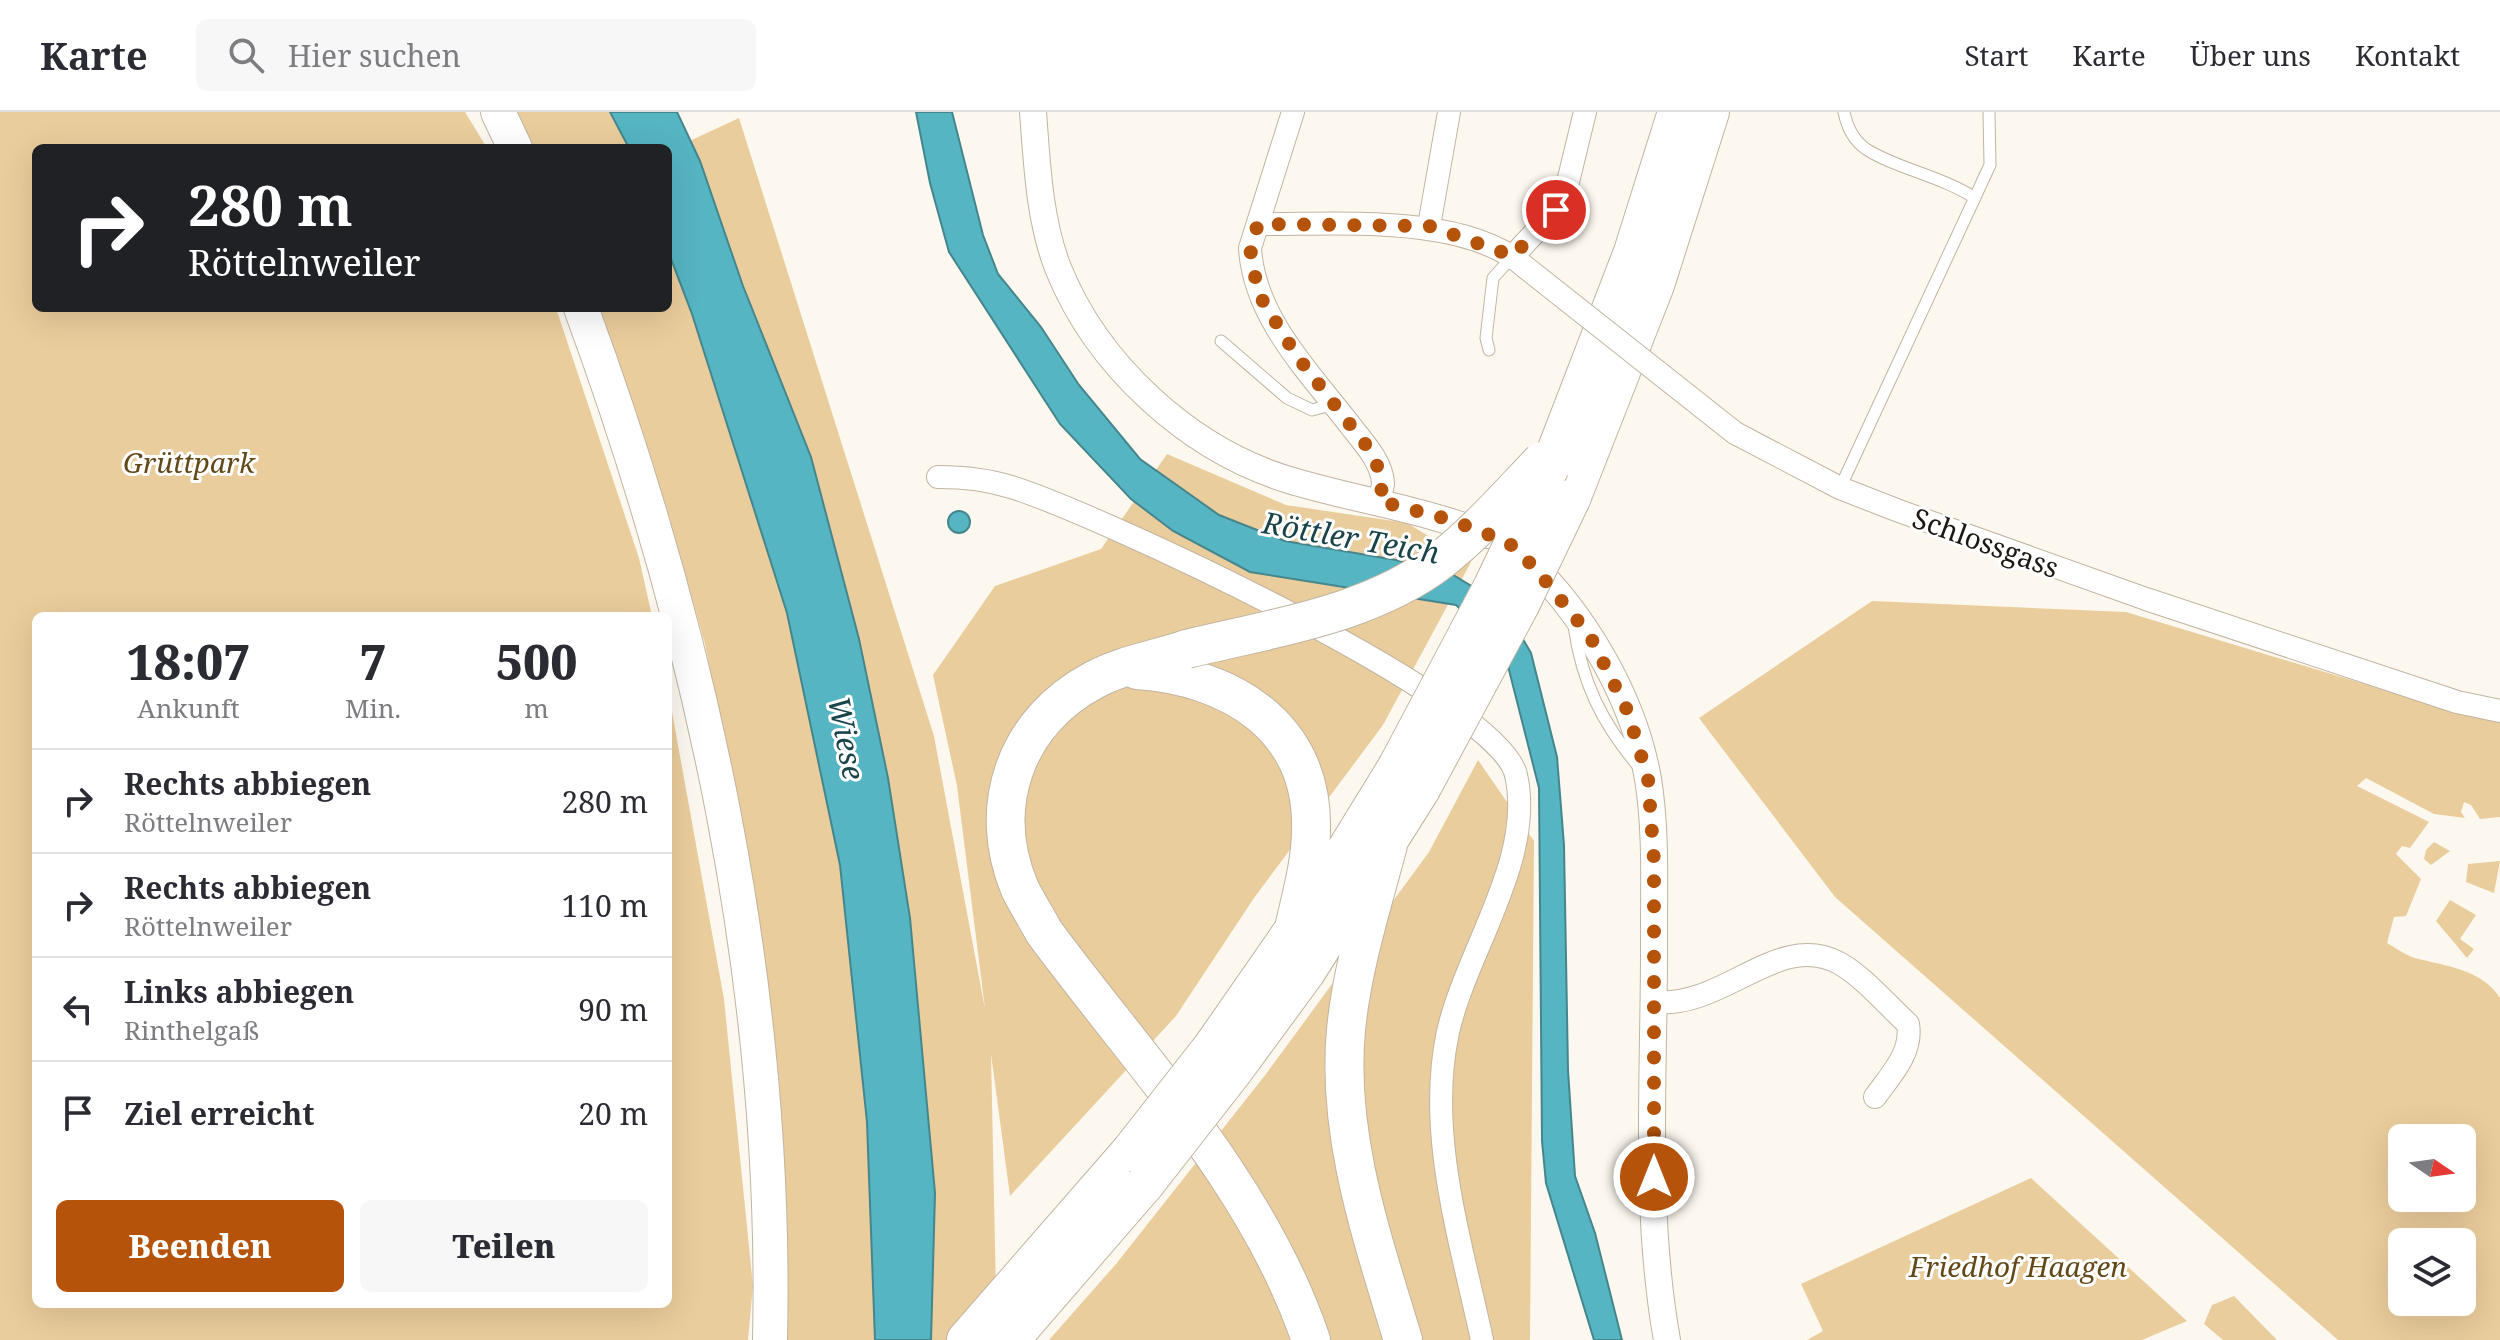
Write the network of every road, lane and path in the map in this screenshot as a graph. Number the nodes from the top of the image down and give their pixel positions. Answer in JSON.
{"nodes":[{"id":1,"x":498,"y":112,"type":"edge"},
{"id":2,"x":1033,"y":112,"type":"edge"},
{"id":3,"x":1293,"y":112,"type":"edge"},
{"id":4,"x":1449,"y":112,"type":"edge"},
{"id":5,"x":1585,"y":112,"type":"edge"},
{"id":6,"x":1677,"y":112,"type":"edge"},
{"id":7,"x":1710,"y":112,"type":"edge"},
{"id":8,"x":1844,"y":112,"type":"edge"},
{"id":9,"x":1989,"y":112,"type":"edge"},
{"id":10,"x":513,"y":144,"type":"edge"},
{"id":11,"x":1975,"y":198,"type":"junction"},
{"id":12,"x":1258,"y":224,"type":"junction"},
{"id":13,"x":1429,"y":226,"type":"junction"},
{"id":14,"x":1519,"y":262,"type":"junction"},
{"id":15,"x":582,"y":312,"type":"edge"},
{"id":16,"x":1221,"y":341,"type":"dead end"},
{"id":17,"x":1489,"y":350,"type":"dead end"},
{"id":18,"x":1335,"y":404,"type":"junction"},
{"id":19,"x":1550,"y":457,"type":"junction"},
{"id":20,"x":938,"y":477,"type":"dead end"},
{"id":21,"x":1840,"y":488,"type":"junction"},
{"id":22,"x":1379,"y":501,"type":"junction"},
{"id":23,"x":1126,"y":670,"type":"junction"},
{"id":24,"x":2500,"y":711,"type":"edge"},
{"id":25,"x":1409,"y":778,"type":"junction"},
{"id":26,"x":1388,"y":845,"type":"junction"},
{"id":27,"x":1293,"y":933,"type":"junction"},
{"id":28,"x":1654,"y":1002,"type":"junction"},
{"id":29,"x":1223,"y":1058,"type":"junction"},
{"id":30,"x":1875,"y":1097,"type":"dead end"},
{"id":31,"x":1061,"y":1257,"type":"junction"},
{"id":32,"x":770,"y":1340,"type":"edge"},
{"id":33,"x":966,"y":1340,"type":"edge"},
{"id":34,"x":1010,"y":1340,"type":"edge"},
{"id":35,"x":1311,"y":1340,"type":"edge"},
{"id":36,"x":1403,"y":1340,"type":"edge"},
{"id":37,"x":1482,"y":1340,"type":"edge"},
{"id":38,"x":1667,"y":1340,"type":"edge"}],
"edges":[{"from":1,"to":10,"type":"main road"},
{"from":2,"to":22,"type":"street"},
{"from":3,"to":12,"type":"street"},
{"from":4,"to":13,"type":"street"},
{"from":5,"to":14,"type":"street"},
{"from":6,"to":19,"type":"highway"},
{"from":7,"to":25,"type":"highway","bridge":true},
{"from":8,"to":11,"type":"lane"},
{"from":9,"to":11,"type":"lane"},
{"from":11,"to":21,"type":"lane"},
{"from":12,"to":13,"type":"street","name":"Schlossgass"},
{"from":12,"to":18,"type":"street"},
{"from":13,"to":14,"type":"street","name":"Schlossgass"},
{"from":14,"to":17,"type":"lane"},
{"from":14,"to":21,"type":"street","name":"Schlossgass","bridge":true},
{"from":15,"to":32,"type":"main road"},
{"from":16,"to":18,"type":"lane"},
{"from":18,"to":22,"type":"street"},
{"from":19,"to":23,"type":"highway","bridge":true},
{"from":19,"to":25,"type":"highway","bridge":true},
{"from":20,"to":37,"type":"street"},
{"from":21,"to":24,"type":"street","name":"Schlossgass"},
{"from":22,"to":28,"type":"street"},
{"from":23,"to":27,"type":"highway"},
{"from":23,"to":35,"type":"highway"},
{"from":25,"to":26,"type":"highway"},
{"from":25,"to":27,"type":"highway"},
{"from":26,"to":29,"type":"highway"},
{"from":26,"to":36,"type":"highway"},
{"from":27,"to":29,"type":"highway"},
{"from":28,"to":30,"type":"street"},
{"from":28,"to":38,"type":"street"},
{"from":29,"to":31,"type":"highway","bridge":true},
{"from":31,"to":33,"type":"highway"},
{"from":31,"to":34,"type":"highway"}]}
